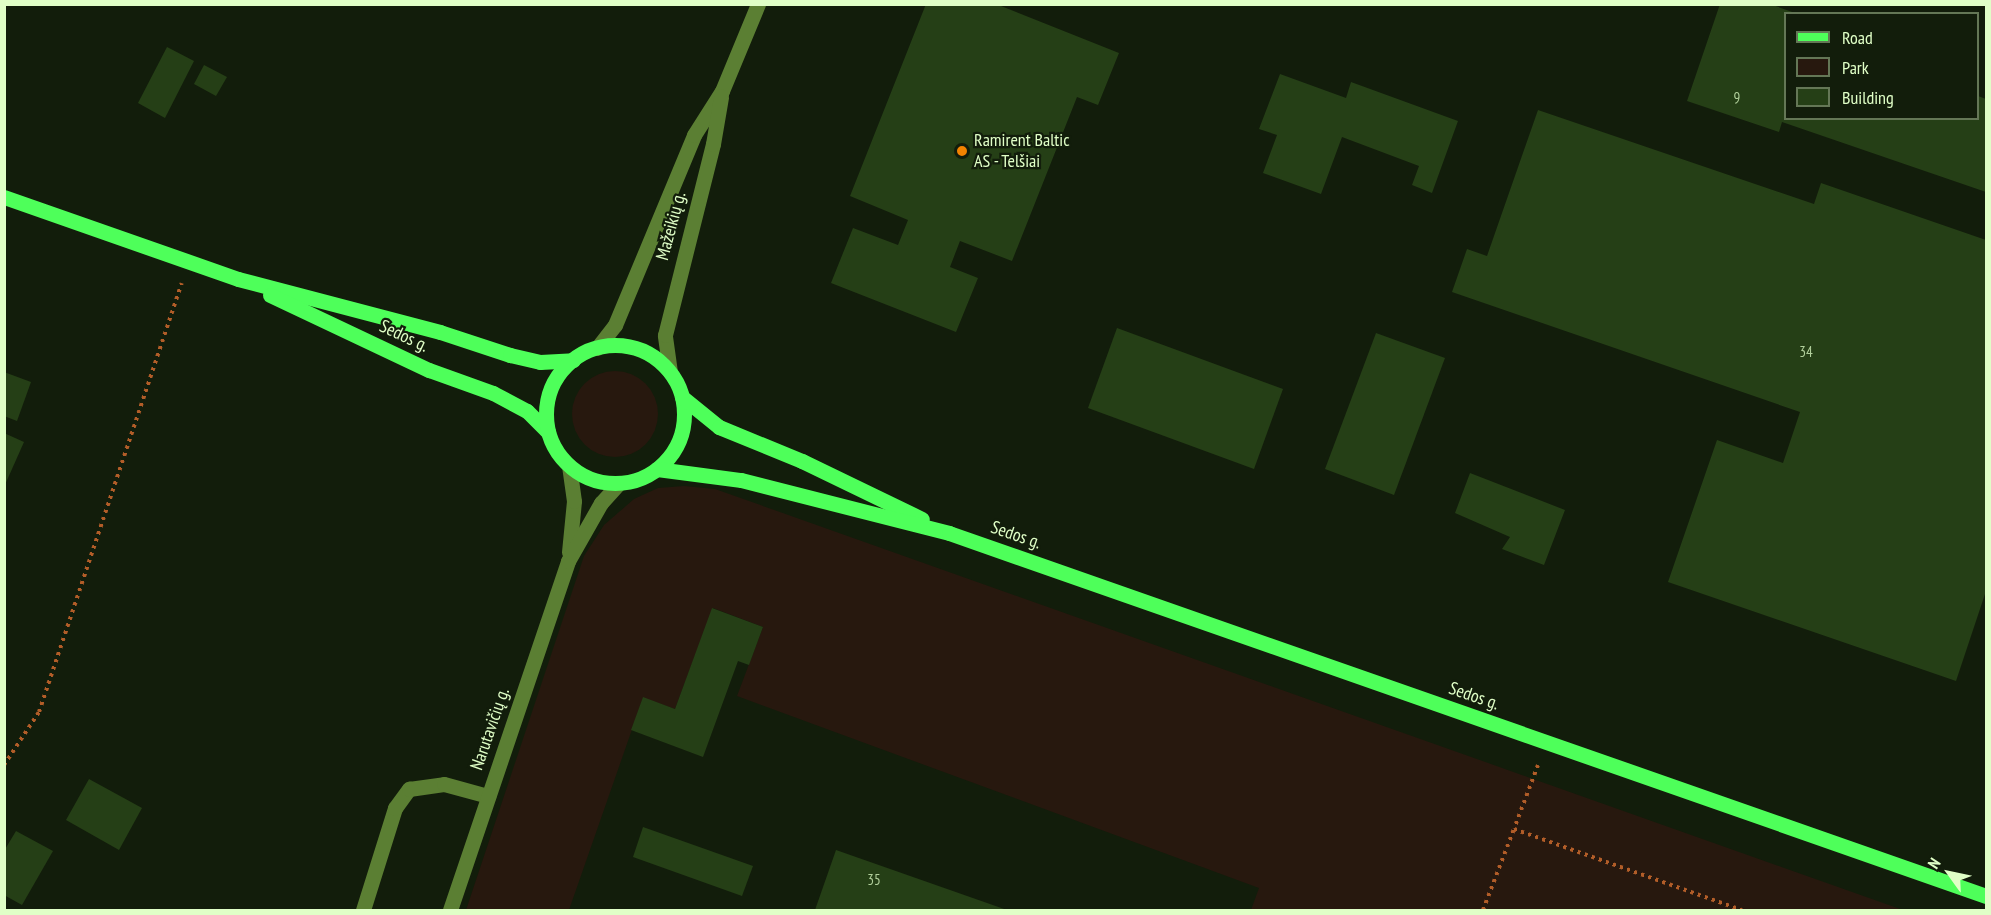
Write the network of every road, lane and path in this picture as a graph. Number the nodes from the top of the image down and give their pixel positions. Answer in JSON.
{"nodes":[{"id":1,"x":758,"y":4,"type":"edge"},
{"id":2,"x":722,"y":91,"type":"junction"},
{"id":3,"x":4,"y":197,"type":"edge"},
{"id":4,"x":189,"y":263,"type":"junction"},
{"id":5,"x":238,"y":279,"type":"junction"},
{"id":6,"x":597,"y":348,"type":"junction"},
{"id":7,"x":573,"y":360,"type":"junction"},
{"id":8,"x":670,"y":372,"type":"junction"},
{"id":9,"x":682,"y":397,"type":"junction"},
{"id":10,"x":548,"y":432,"type":"junction"},
{"id":11,"x":569,"y":466,"type":"junction"},
{"id":12,"x":657,"y":469,"type":"junction"},
{"id":13,"x":619,"y":483,"type":"junction"},
{"id":14,"x":949,"y":532,"type":"junction"},
{"id":15,"x":568,"y":561,"type":"junction"},
{"id":16,"x":1547,"y":742,"type":"junction"},
{"id":17,"x":4,"y":765,"type":"edge"},
{"id":18,"x":488,"y":796,"type":"junction"},
{"id":19,"x":1514,"y":829,"type":"junction"},
{"id":20,"x":1986,"y":896,"type":"edge"},
{"id":21,"x":363,"y":910,"type":"edge"},
{"id":22,"x":450,"y":910,"type":"edge"},
{"id":23,"x":1483,"y":910,"type":"edge"},
{"id":24,"x":1742,"y":910,"type":"edge"}],
"edges":[{"from":1,"to":2,"type":"street","name":"Mažeikių g."},
{"from":2,"to":6,"type":"street","name":"Mažeikių g."},
{"from":2,"to":8,"type":"street","name":"Mažeikių g."},
{"from":3,"to":4,"type":"main road","name":"Sedos g."},
{"from":4,"to":5,"type":"main road","name":"Sedos g."},
{"from":4,"to":17,"type":"path"},
{"from":5,"to":7,"type":"main road","name":"Sedos g."},
{"from":5,"to":10,"type":"main road","name":"Sedos g."},
{"from":6,"to":7,"type":"main road","name":"Sedos g."},
{"from":6,"to":8,"type":"main road","name":"Sedos g."},
{"from":7,"to":10,"type":"main road","name":"Sedos g."},
{"from":8,"to":9,"type":"main road","name":"Sedos g."},
{"from":9,"to":12,"type":"main road","name":"Sedos g."},
{"from":9,"to":14,"type":"main road","name":"Sedos g."},
{"from":10,"to":11,"type":"main road","name":"Sedos g."},
{"from":11,"to":13,"type":"main road"},
{"from":11,"to":15,"type":"street","name":"Narutavičių g."},
{"from":12,"to":13,"type":"main road","name":"Sedos g."},
{"from":12,"to":14,"type":"main road","name":"Sedos g."},
{"from":13,"to":15,"type":"street","name":"Narutavičių g."},
{"from":14,"to":16,"type":"main road","name":"Sedos g."},
{"from":15,"to":18,"type":"street","name":"Narutavičių g."},
{"from":16,"to":19,"type":"path"},
{"from":16,"to":20,"type":"main road","name":"Sedos g."},
{"from":18,"to":21,"type":"street"},
{"from":18,"to":22,"type":"street","name":"Narutavičių g."},
{"from":19,"to":23,"type":"path"},
{"from":19,"to":24,"type":"path"}]}
